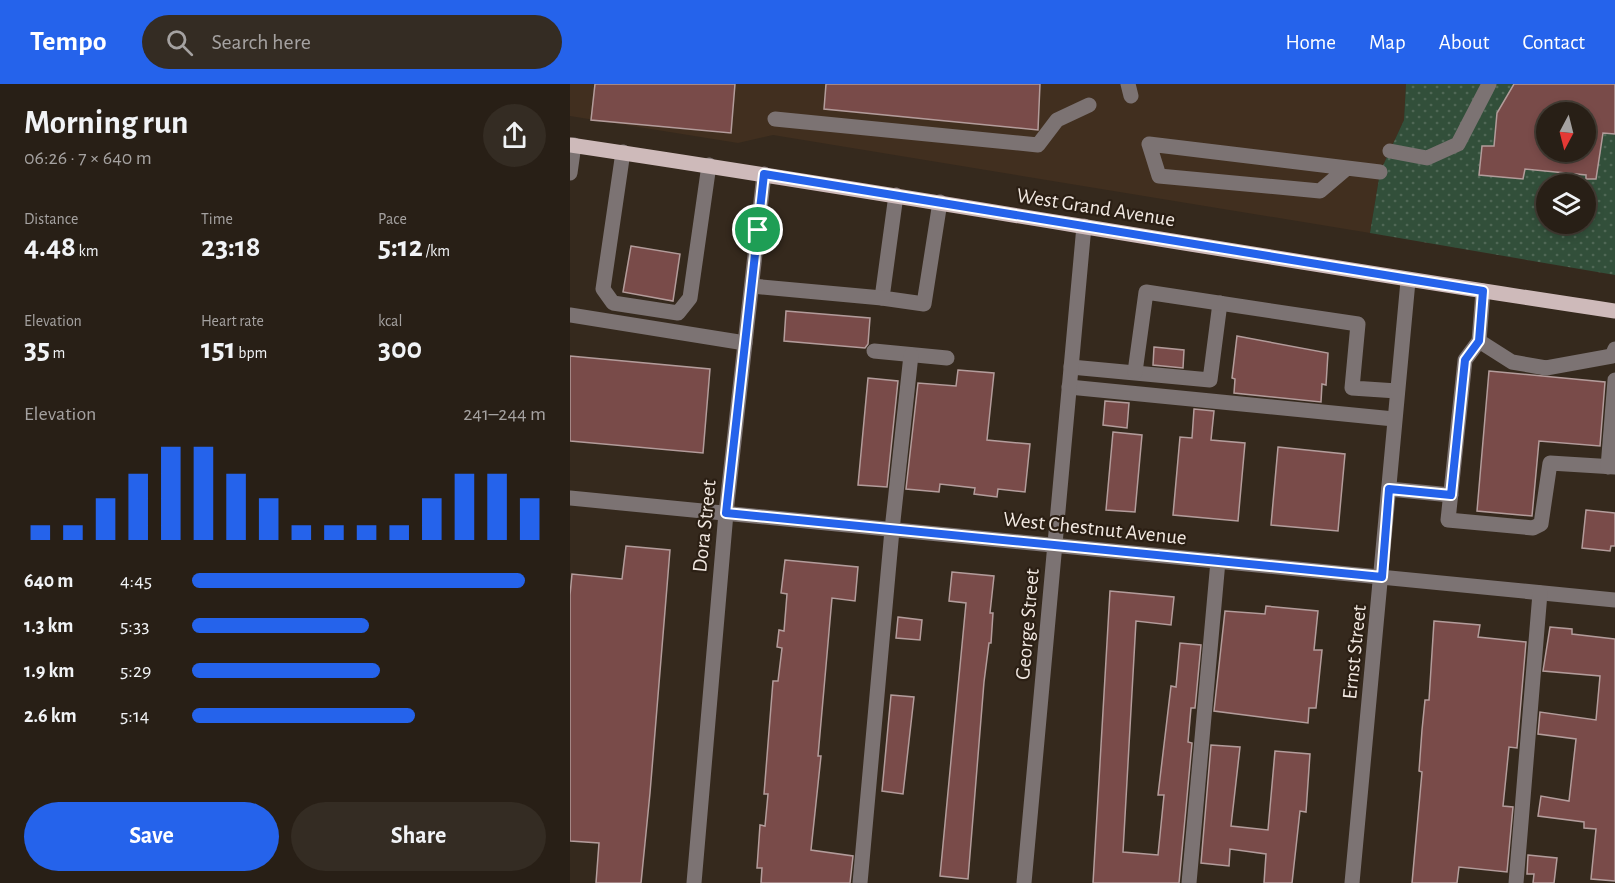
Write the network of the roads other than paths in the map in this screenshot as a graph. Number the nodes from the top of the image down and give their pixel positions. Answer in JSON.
{"nodes":[{"id":1,"x":1489,"y":84,"type":"edge"},
{"id":2,"x":1089,"y":105,"type":"dead end"},
{"id":3,"x":775,"y":119,"type":"dead end"},
{"id":4,"x":572,"y":145,"type":"edge"},
{"id":5,"x":1390,"y":151,"type":"dead end"},
{"id":6,"x":623,"y":152,"type":"junction"},
{"id":7,"x":709,"y":165,"type":"junction"},
{"id":8,"x":1347,"y":168,"type":"junction"},
{"id":9,"x":1380,"y":172,"type":"dead end"},
{"id":10,"x":570,"y":173,"type":"edge"},
{"id":11,"x":764,"y":174,"type":"junction"},
{"id":12,"x":896,"y":195,"type":"junction"},
{"id":13,"x":940,"y":202,"type":"junction"},
{"id":14,"x":1084,"y":226,"type":"junction"},
{"id":15,"x":1408,"y":281,"type":"junction"},
{"id":16,"x":752,"y":286,"type":"junction"},
{"id":17,"x":1483,"y":291,"type":"junction"},
{"id":18,"x":882,"y":298,"type":"junction"},
{"id":19,"x":1220,"y":303,"type":"junction"},
{"id":20,"x":1615,"y":311,"type":"edge"},
{"id":21,"x":570,"y":315,"type":"edge"},
{"id":22,"x":1479,"y":341,"type":"junction"},
{"id":23,"x":745,"y":344,"type":"junction"},
{"id":24,"x":874,"y":351,"type":"dead end"},
{"id":25,"x":1614,"y":352,"type":"edge"},
{"id":26,"x":911,"y":355,"type":"junction"},
{"id":27,"x":947,"y":358,"type":"dead end"},
{"id":28,"x":1071,"y":367,"type":"junction"},
{"id":29,"x":1135,"y":372,"type":"junction"},
{"id":30,"x":1615,"y":379,"type":"edge"},
{"id":31,"x":1069,"y":387,"type":"junction"},
{"id":32,"x":1397,"y":390,"type":"junction"},
{"id":33,"x":1394,"y":419,"type":"junction"},
{"id":34,"x":1611,"y":467,"type":"edge"},
{"id":35,"x":1389,"y":489,"type":"junction"},
{"id":36,"x":1451,"y":495,"type":"junction"},
{"id":37,"x":570,"y":498,"type":"edge"},
{"id":38,"x":726,"y":513,"type":"junction"},
{"id":39,"x":892,"y":530,"type":"junction"},
{"id":40,"x":1055,"y":545,"type":"junction"},
{"id":41,"x":1218,"y":561,"type":"junction"},
{"id":42,"x":1382,"y":577,"type":"junction"},
{"id":43,"x":1540,"y":593,"type":"junction"},
{"id":44,"x":1615,"y":600,"type":"edge"},
{"id":45,"x":694,"y":883,"type":"edge"},
{"id":46,"x":860,"y":883,"type":"edge"},
{"id":47,"x":1024,"y":883,"type":"edge"},
{"id":48,"x":1189,"y":883,"type":"edge"},
{"id":49,"x":1352,"y":883,"type":"edge"},
{"id":50,"x":1516,"y":883,"type":"edge"}],
"edges":[{"from":1,"to":5,"type":"street"},
{"from":2,"to":3,"type":"street"},
{"from":4,"to":6,"type":"main road","name":"West Grand Avenue"},
{"from":4,"to":10,"type":"street"},
{"from":6,"to":7,"type":"main road","name":"West Grand Avenue"},
{"from":6,"to":7,"type":"street"},
{"from":7,"to":11,"type":"main road","name":"West Grand Avenue"},
{"from":8,"to":8,"type":"street"},
{"from":8,"to":9,"type":"street"},
{"from":11,"to":12,"type":"main road","name":"West Grand Avenue"},
{"from":11,"to":16,"type":"street","name":"Dora Street"},
{"from":12,"to":13,"type":"main road","name":"West Grand Avenue"},
{"from":12,"to":18,"type":"street"},
{"from":13,"to":14,"type":"main road","name":"West Grand Avenue"},
{"from":13,"to":18,"type":"street"},
{"from":14,"to":15,"type":"main road","name":"West Grand Avenue"},
{"from":14,"to":28,"type":"street","name":"George Street"},
{"from":15,"to":17,"type":"main road","name":"West Grand Avenue"},
{"from":15,"to":32,"type":"street","name":"Ernst Street"},
{"from":16,"to":18,"type":"street"},
{"from":16,"to":23,"type":"street","name":"Dora Street"},
{"from":17,"to":20,"type":"main road","name":"West Grand Avenue"},
{"from":17,"to":22,"type":"street"},
{"from":19,"to":29,"type":"street"},
{"from":19,"to":29,"type":"street"},
{"from":19,"to":32,"type":"street"},
{"from":21,"to":23,"type":"street"},
{"from":22,"to":25,"type":"street"},
{"from":22,"to":36,"type":"street"},
{"from":23,"to":38,"type":"street","name":"Dora Street"},
{"from":24,"to":26,"type":"street"},
{"from":25,"to":30,"type":"street"},
{"from":26,"to":27,"type":"street"},
{"from":26,"to":39,"type":"street"},
{"from":28,"to":29,"type":"street"},
{"from":28,"to":31,"type":"street","name":"George Street"},
{"from":30,"to":34,"type":"street"},
{"from":31,"to":33,"type":"street"},
{"from":31,"to":40,"type":"street","name":"George Street"},
{"from":32,"to":33,"type":"street","name":"Ernst Street"},
{"from":33,"to":35,"type":"street","name":"Ernst Street"},
{"from":34,"to":36,"type":"street"},
{"from":35,"to":36,"type":"street"},
{"from":35,"to":42,"type":"street","name":"Ernst Street"},
{"from":37,"to":38,"type":"street","name":"West Chestnut Avenue"},
{"from":38,"to":39,"type":"street","name":"West Chestnut Avenue"},
{"from":38,"to":45,"type":"street","name":"Dora Street"},
{"from":39,"to":40,"type":"street","name":"West Chestnut Avenue"},
{"from":39,"to":46,"type":"street"},
{"from":40,"to":41,"type":"street","name":"West Chestnut Avenue"},
{"from":40,"to":47,"type":"street","name":"George Street"},
{"from":41,"to":42,"type":"street","name":"West Chestnut Avenue"},
{"from":41,"to":48,"type":"street"},
{"from":42,"to":43,"type":"street","name":"West Chestnut Avenue"},
{"from":42,"to":49,"type":"street","name":"Ernst Street"},
{"from":43,"to":44,"type":"street","name":"West Chestnut Avenue"},
{"from":43,"to":50,"type":"street"}]}
